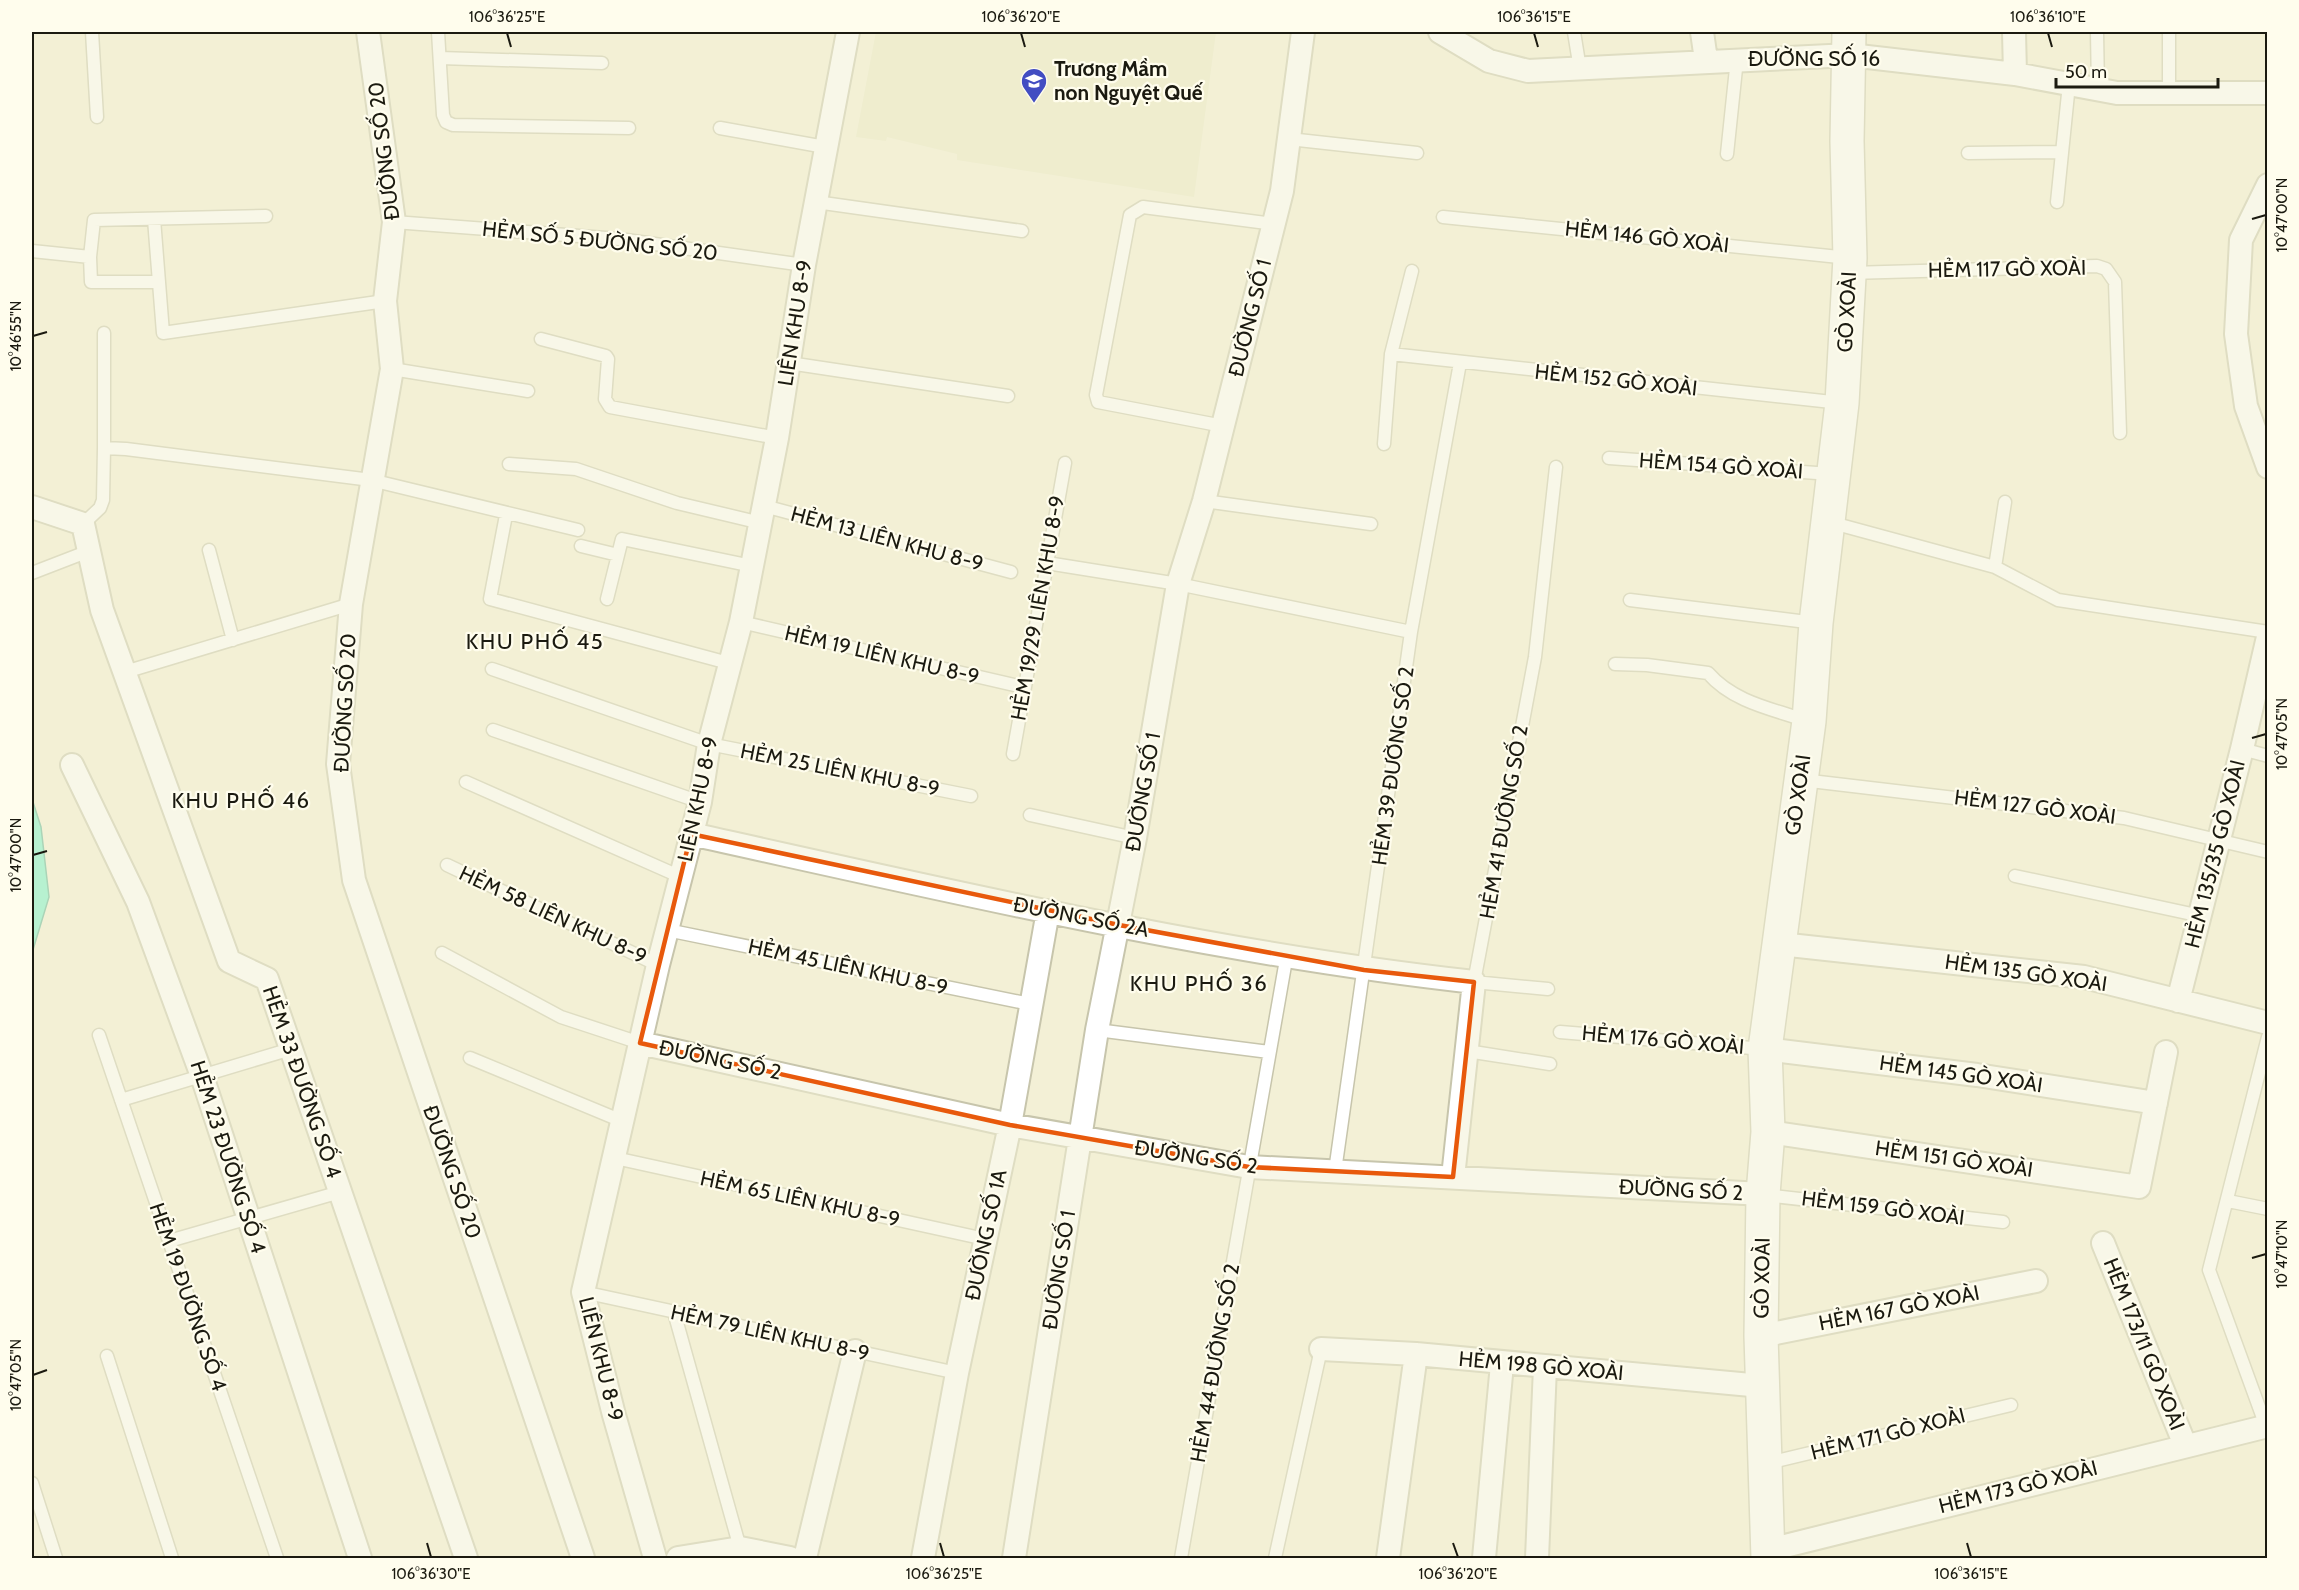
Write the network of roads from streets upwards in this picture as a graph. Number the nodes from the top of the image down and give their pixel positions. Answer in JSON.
{"nodes":[{"id":1,"x":368,"y":32,"type":"edge"},
{"id":2,"x":848,"y":32,"type":"edge"},
{"id":3,"x":1303,"y":32,"type":"edge"},
{"id":4,"x":1440,"y":32,"type":"edge"},
{"id":5,"x":1702,"y":32,"type":"edge"},
{"id":6,"x":2014,"y":32,"type":"edge"},
{"id":7,"x":1850,"y":43,"type":"edge"},
{"id":8,"x":1706,"y":60,"type":"junction"},
{"id":9,"x":2015,"y":74,"type":"junction"},
{"id":10,"x":2268,"y":93,"type":"edge"},
{"id":11,"x":2268,"y":185,"type":"edge"},
{"id":12,"x":2268,"y":467,"type":"edge"},
{"id":13,"x":32,"y":507,"type":"edge"},
{"id":14,"x":2268,"y":637,"type":"edge"},
{"id":15,"x":72,"y":765,"type":"dead end"},
{"id":16,"x":691,"y":834,"type":"junction"},
{"id":17,"x":1048,"y":912,"type":"junction"},
{"id":18,"x":1119,"y":925,"type":"junction"},
{"id":19,"x":1780,"y":944,"type":"junction"},
{"id":20,"x":1474,"y":982,"type":"joint"},
{"id":21,"x":2178,"y":1001,"type":"junction"},
{"id":22,"x":2268,"y":1023,"type":"edge"},
{"id":23,"x":640,"y":1043,"type":"junction"},
{"id":24,"x":1765,"y":1049,"type":"junction"},
{"id":25,"x":2166,"y":1052,"type":"dead end"},
{"id":26,"x":2156,"y":1103,"type":"junction"},
{"id":27,"x":1010,"y":1125,"type":"junction"},
{"id":28,"x":1768,"y":1132,"type":"junction"},
{"id":29,"x":1080,"y":1138,"type":"junction"},
{"id":30,"x":1454,"y":1177,"type":"junction"},
{"id":31,"x":1763,"y":1194,"type":"junction"},
{"id":32,"x":2103,"y":1243,"type":"dead end"},
{"id":33,"x":2036,"y":1281,"type":"dead end"},
{"id":34,"x":1761,"y":1336,"type":"junction"},
{"id":35,"x":1321,"y":1349,"type":"road end"},
{"id":36,"x":855,"y":1351,"type":"road end"},
{"id":37,"x":1416,"y":1354,"type":"junction"},
{"id":38,"x":1502,"y":1364,"type":"junction"},
{"id":39,"x":1545,"y":1367,"type":"junction"},
{"id":40,"x":1762,"y":1386,"type":"junction"},
{"id":41,"x":2267,"y":1428,"type":"edge"},
{"id":42,"x":2185,"y":1445,"type":"junction"},
{"id":43,"x":1769,"y":1554,"type":"edge"},
{"id":44,"x":360,"y":1558,"type":"edge"},
{"id":45,"x":466,"y":1558,"type":"edge"},
{"id":46,"x":583,"y":1558,"type":"edge"},
{"id":47,"x":655,"y":1558,"type":"edge"},
{"id":48,"x":678,"y":1558,"type":"edge"},
{"id":49,"x":790,"y":1558,"type":"edge"},
{"id":50,"x":805,"y":1558,"type":"edge"},
{"id":51,"x":923,"y":1558,"type":"edge"},
{"id":52,"x":1014,"y":1558,"type":"edge"},
{"id":53,"x":1388,"y":1558,"type":"edge"},
{"id":54,"x":1484,"y":1558,"type":"edge"},
{"id":55,"x":1537,"y":1558,"type":"edge"}],
"edges":[{"from":1,"to":46,"type":"street","name":"ĐƯỜNG SỐ 20"},
{"from":2,"to":16,"type":"street","name":"LIÊN KHU 8-9"},
{"from":3,"to":18,"type":"street","name":"ĐƯỜNG SỐ 1"},
{"from":4,"to":8,"type":"street","name":"ĐƯỜNG SỐ 16"},
{"from":5,"to":8,"type":"street"},
{"from":6,"to":9,"type":"street"},
{"from":7,"to":8,"type":"street","name":"ĐƯỜNG SỐ 16"},
{"from":7,"to":9,"type":"street","name":"ĐƯỜNG SỐ 16"},
{"from":7,"to":19,"type":"street","name":"GÒ XOÀI"},
{"from":9,"to":10,"type":"street","name":"ĐƯỜNG SỐ 16"},
{"from":11,"to":12,"type":"street"},
{"from":13,"to":45,"type":"street","name":"HẺM 33 ĐƯỜNG SỐ 4"},
{"from":14,"to":21,"type":"street","name":"HẺM 135/35 GÒ XOÀI"},
{"from":15,"to":44,"type":"street","name":"HẺM 23 ĐƯỜNG SỐ 4"},
{"from":16,"to":17,"type":"street","name":"ĐƯỜNG SỐ 2A"},
{"from":16,"to":23,"type":"street","name":"LIÊN KHU 8-9"},
{"from":17,"to":18,"type":"street","name":"ĐƯỜNG SỐ 2A"},
{"from":17,"to":27,"type":"street","name":"ĐƯỜNG SỐ 1A"},
{"from":18,"to":20,"type":"street","name":"ĐƯỜNG SỐ 2A"},
{"from":18,"to":29,"type":"street","name":"ĐƯỜNG SỐ 1"},
{"from":19,"to":21,"type":"street","name":"HẺM 135 GÒ XOÀI"},
{"from":19,"to":24,"type":"street","name":"GÒ XOÀI"},
{"from":20,"to":30,"type":"street","name":"HẺM 41 ĐƯỜNG SỐ 2"},
{"from":21,"to":22,"type":"street","name":"HẺM 135 GÒ XOÀI"},
{"from":23,"to":27,"type":"street","name":"ĐƯỜNG SỐ 2"},
{"from":23,"to":47,"type":"street","name":"LIÊN KHU 8-9"},
{"from":24,"to":26,"type":"street","name":"HẺM 145 GÒ XOÀI"},
{"from":24,"to":28,"type":"street","name":"GÒ XOÀI"},
{"from":25,"to":26,"type":"street"},
{"from":26,"to":28,"type":"street","name":"HẺM 151 GÒ XOÀI"},
{"from":27,"to":29,"type":"street","name":"ĐƯỜNG SỐ 2"},
{"from":27,"to":51,"type":"street","name":"ĐƯỜNG SỐ 1A"},
{"from":28,"to":31,"type":"street","name":"GÒ XOÀI"},
{"from":29,"to":30,"type":"street","name":"ĐƯỜNG SỐ 2"},
{"from":29,"to":52,"type":"street","name":"ĐƯỜNG SỐ 1"},
{"from":30,"to":31,"type":"street","name":"ĐƯỜNG SỐ 2"},
{"from":31,"to":34,"type":"street","name":"GÒ XOÀI"},
{"from":32,"to":42,"type":"street","name":"HẺM 173/11 GÒ XOÀI"},
{"from":33,"to":34,"type":"street","name":"HẺM 167 GÒ XOÀI"},
{"from":34,"to":40,"type":"street","name":"GÒ XOÀI"},
{"from":35,"to":37,"type":"street","name":"HẺM 198 GÒ XOÀI"},
{"from":36,"to":50,"type":"street"},
{"from":37,"to":38,"type":"street","name":"HẺM 198 GÒ XOÀI"},
{"from":37,"to":53,"type":"street"},
{"from":38,"to":39,"type":"street","name":"HẺM 198 GÒ XOÀI"},
{"from":38,"to":54,"type":"street"},
{"from":39,"to":40,"type":"street","name":"HẺM 198 GÒ XOÀI"},
{"from":39,"to":55,"type":"street"},
{"from":40,"to":43,"type":"street","name":"GÒ XOÀI"},
{"from":41,"to":42,"type":"street","name":"HẺM 173 GÒ XOÀI"},
{"from":42,"to":43,"type":"street","name":"HẺM 173 GÒ XOÀI"},
{"from":48,"to":49,"type":"street"}]}
